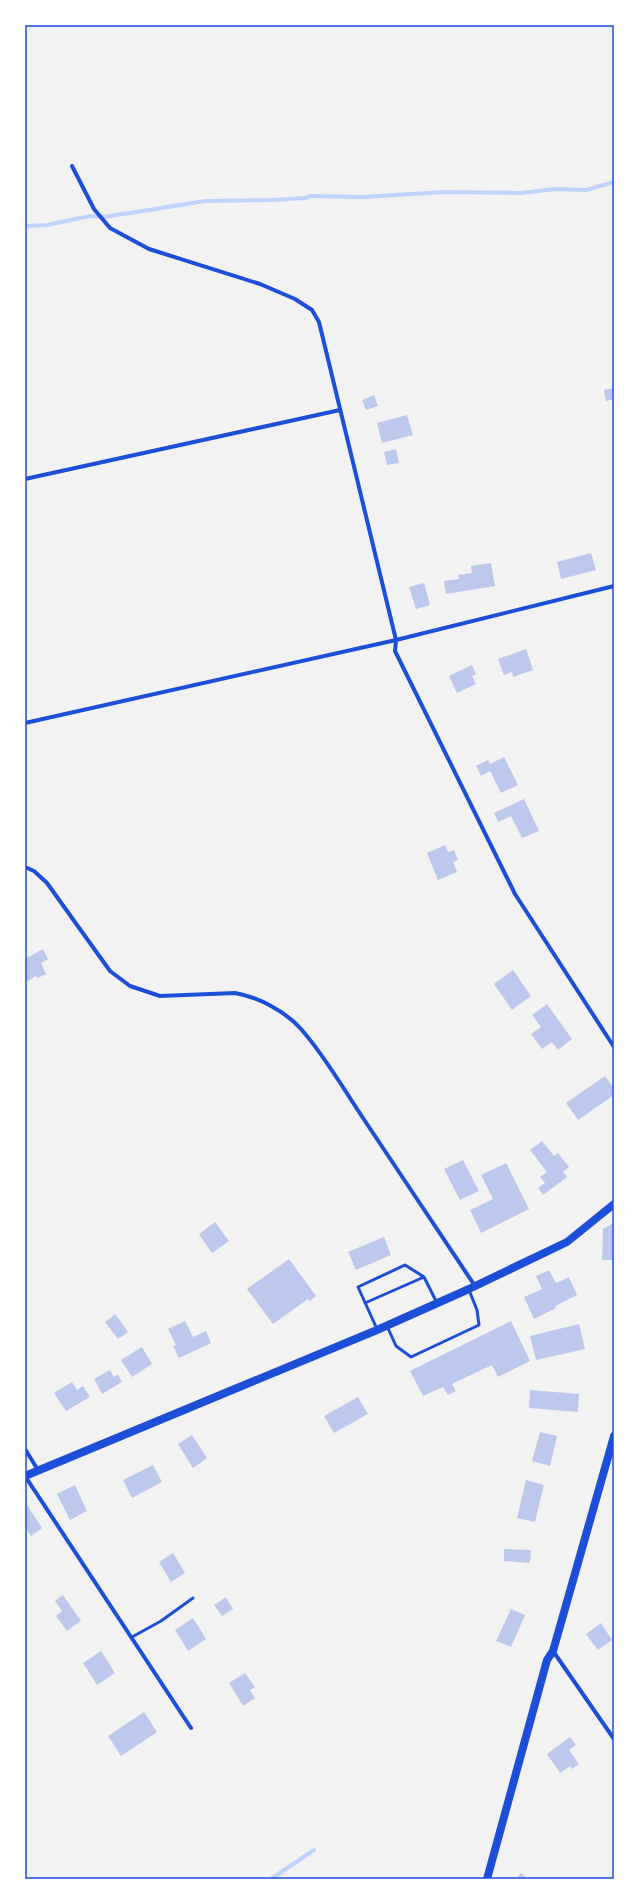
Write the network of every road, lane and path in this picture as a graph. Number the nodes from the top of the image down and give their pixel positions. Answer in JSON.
{"nodes":[{"id":1,"x":72,"y":166,"type":"dead end"},
{"id":2,"x":340,"y":410,"type":"junction"},
{"id":3,"x":25,"y":480,"type":"edge"},
{"id":4,"x":614,"y":586,"type":"edge"},
{"id":5,"x":396,"y":640,"type":"junction"},
{"id":6,"x":25,"y":723,"type":"edge"},
{"id":7,"x":25,"y":867,"type":"edge"},
{"id":8,"x":614,"y":1047,"type":"edge"},
{"id":9,"x":614,"y":1204,"type":"edge"},
{"id":10,"x":424,"y":1277,"type":"junction"},
{"id":11,"x":472,"y":1287,"type":"junction"},
{"id":12,"x":365,"y":1303,"type":"junction"},
{"id":13,"x":437,"y":1303,"type":"junction"},
{"id":14,"x":387,"y":1325,"type":"junction"},
{"id":15,"x":377,"y":1330,"type":"junction"},
{"id":16,"x":614,"y":1436,"type":"edge"},
{"id":17,"x":25,"y":1449,"type":"edge"},
{"id":18,"x":38,"y":1470,"type":"junction"},
{"id":19,"x":25,"y":1476,"type":"edge"},
{"id":20,"x":193,"y":1598,"type":"dead end"},
{"id":21,"x":132,"y":1637,"type":"junction"},
{"id":22,"x":552,"y":1651,"type":"junction"},
{"id":23,"x":191,"y":1728,"type":"dead end"},
{"id":24,"x":614,"y":1739,"type":"edge"},
{"id":25,"x":487,"y":1879,"type":"edge"}],
"edges":[{"from":1,"to":2,"type":"street"},
{"from":2,"to":3,"type":"street"},
{"from":2,"to":5,"type":"street"},
{"from":4,"to":5,"type":"street"},
{"from":5,"to":6,"type":"street"},
{"from":5,"to":8,"type":"street"},
{"from":7,"to":11,"type":"street"},
{"from":9,"to":11,"type":"main road"},
{"from":10,"to":12,"type":"lane"},
{"from":10,"to":12,"type":"lane"},
{"from":10,"to":13,"type":"lane"},
{"from":11,"to":13,"type":"main road"},
{"from":11,"to":14,"type":"lane"},
{"from":12,"to":15,"type":"lane"},
{"from":13,"to":14,"type":"main road"},
{"from":14,"to":15,"type":"main road"},
{"from":15,"to":18,"type":"main road"},
{"from":16,"to":22,"type":"main road"},
{"from":17,"to":18,"type":"street"},
{"from":18,"to":19,"type":"main road"},
{"from":19,"to":21,"type":"street"},
{"from":20,"to":21,"type":"lane"},
{"from":21,"to":23,"type":"street"},
{"from":22,"to":24,"type":"street"},
{"from":22,"to":25,"type":"main road"}]}
